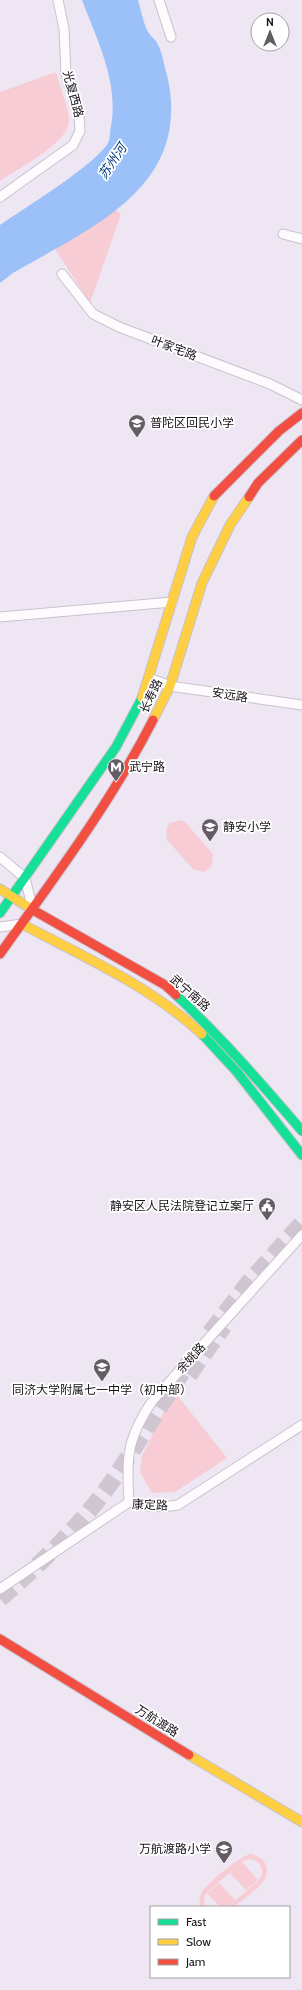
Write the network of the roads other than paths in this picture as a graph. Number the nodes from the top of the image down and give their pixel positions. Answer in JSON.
{"nodes":[{"id":1,"x":58,"y":0,"type":"edge"},
{"id":2,"x":159,"y":0,"type":"edge"},
{"id":3,"x":171,"y":37,"type":"dead end"},
{"id":4,"x":0,"y":197,"type":"edge"},
{"id":5,"x":283,"y":234,"type":"dead end"},
{"id":6,"x":302,"y":239,"type":"edge"},
{"id":7,"x":62,"y":274,"type":"dead end"},
{"id":8,"x":302,"y":400,"type":"edge"},
{"id":9,"x":302,"y":413,"type":"edge"},
{"id":10,"x":302,"y":440,"type":"edge"},
{"id":11,"x":172,"y":602,"type":"junction"},
{"id":12,"x":0,"y":618,"type":"edge"},
{"id":13,"x":154,"y":680,"type":"junction"},
{"id":14,"x":170,"y":686,"type":"junction"},
{"id":15,"x":302,"y":705,"type":"edge"},
{"id":16,"x":0,"y":857,"type":"edge"},
{"id":17,"x":25,"y":878,"type":"junction"},
{"id":18,"x":0,"y":889,"type":"edge"},
{"id":19,"x":12,"y":898,"type":"junction"},
{"id":20,"x":33,"y":910,"type":"junction"},
{"id":21,"x":0,"y":912,"type":"edge"},
{"id":22,"x":22,"y":924,"type":"junction"},
{"id":23,"x":0,"y":927,"type":"edge"},
{"id":24,"x":0,"y":954,"type":"edge"},
{"id":25,"x":302,"y":1131,"type":"edge"},
{"id":26,"x":302,"y":1155,"type":"edge"},
{"id":27,"x":302,"y":1235,"type":"edge"},
{"id":28,"x":302,"y":1425,"type":"edge"},
{"id":29,"x":129,"y":1502,"type":"junction"},
{"id":30,"x":0,"y":1589,"type":"edge"},
{"id":31,"x":0,"y":1639,"type":"edge"},
{"id":32,"x":302,"y":1822,"type":"edge"}],
"edges":[{"from":1,"to":4,"type":"street","name":"光复西路"},
{"from":2,"to":3,"type":"street"},
{"from":5,"to":6,"type":"street"},
{"from":7,"to":8,"type":"street","name":"叶家宅路"},
{"from":9,"to":11,"type":"main road","name":"长寿路"},
{"from":10,"to":14,"type":"main road","name":"长寿路"},
{"from":11,"to":12,"type":"street"},
{"from":11,"to":13,"type":"main road","name":"长寿路"},
{"from":13,"to":14,"type":"street","name":"安远路"},
{"from":13,"to":17,"type":"main road","name":"长寿路"},
{"from":14,"to":15,"type":"street","name":"安远路"},
{"from":14,"to":20,"type":"main road","name":"长寿路"},
{"from":16,"to":17,"type":"street"},
{"from":17,"to":19,"type":"main road","name":"长寿路"},
{"from":17,"to":20,"type":"street"},
{"from":18,"to":19,"type":"main road"},
{"from":19,"to":20,"type":"main road","name":"武宁南路"},
{"from":19,"to":21,"type":"main road","name":"长寿路"},
{"from":20,"to":22,"type":"main road","name":"长寿路"},
{"from":20,"to":25,"type":"main road","name":"武宁南路"},
{"from":21,"to":22,"type":"main road"},
{"from":22,"to":23,"type":"street"},
{"from":22,"to":24,"type":"main road","name":"长寿路"},
{"from":22,"to":26,"type":"main road","name":"武宁南路"},
{"from":27,"to":29,"type":"street","name":"余姚路"},
{"from":28,"to":29,"type":"street","name":"康定路"},
{"from":29,"to":30,"type":"street","name":"康定路"},
{"from":31,"to":32,"type":"main road","name":"万航渡路"}]}
